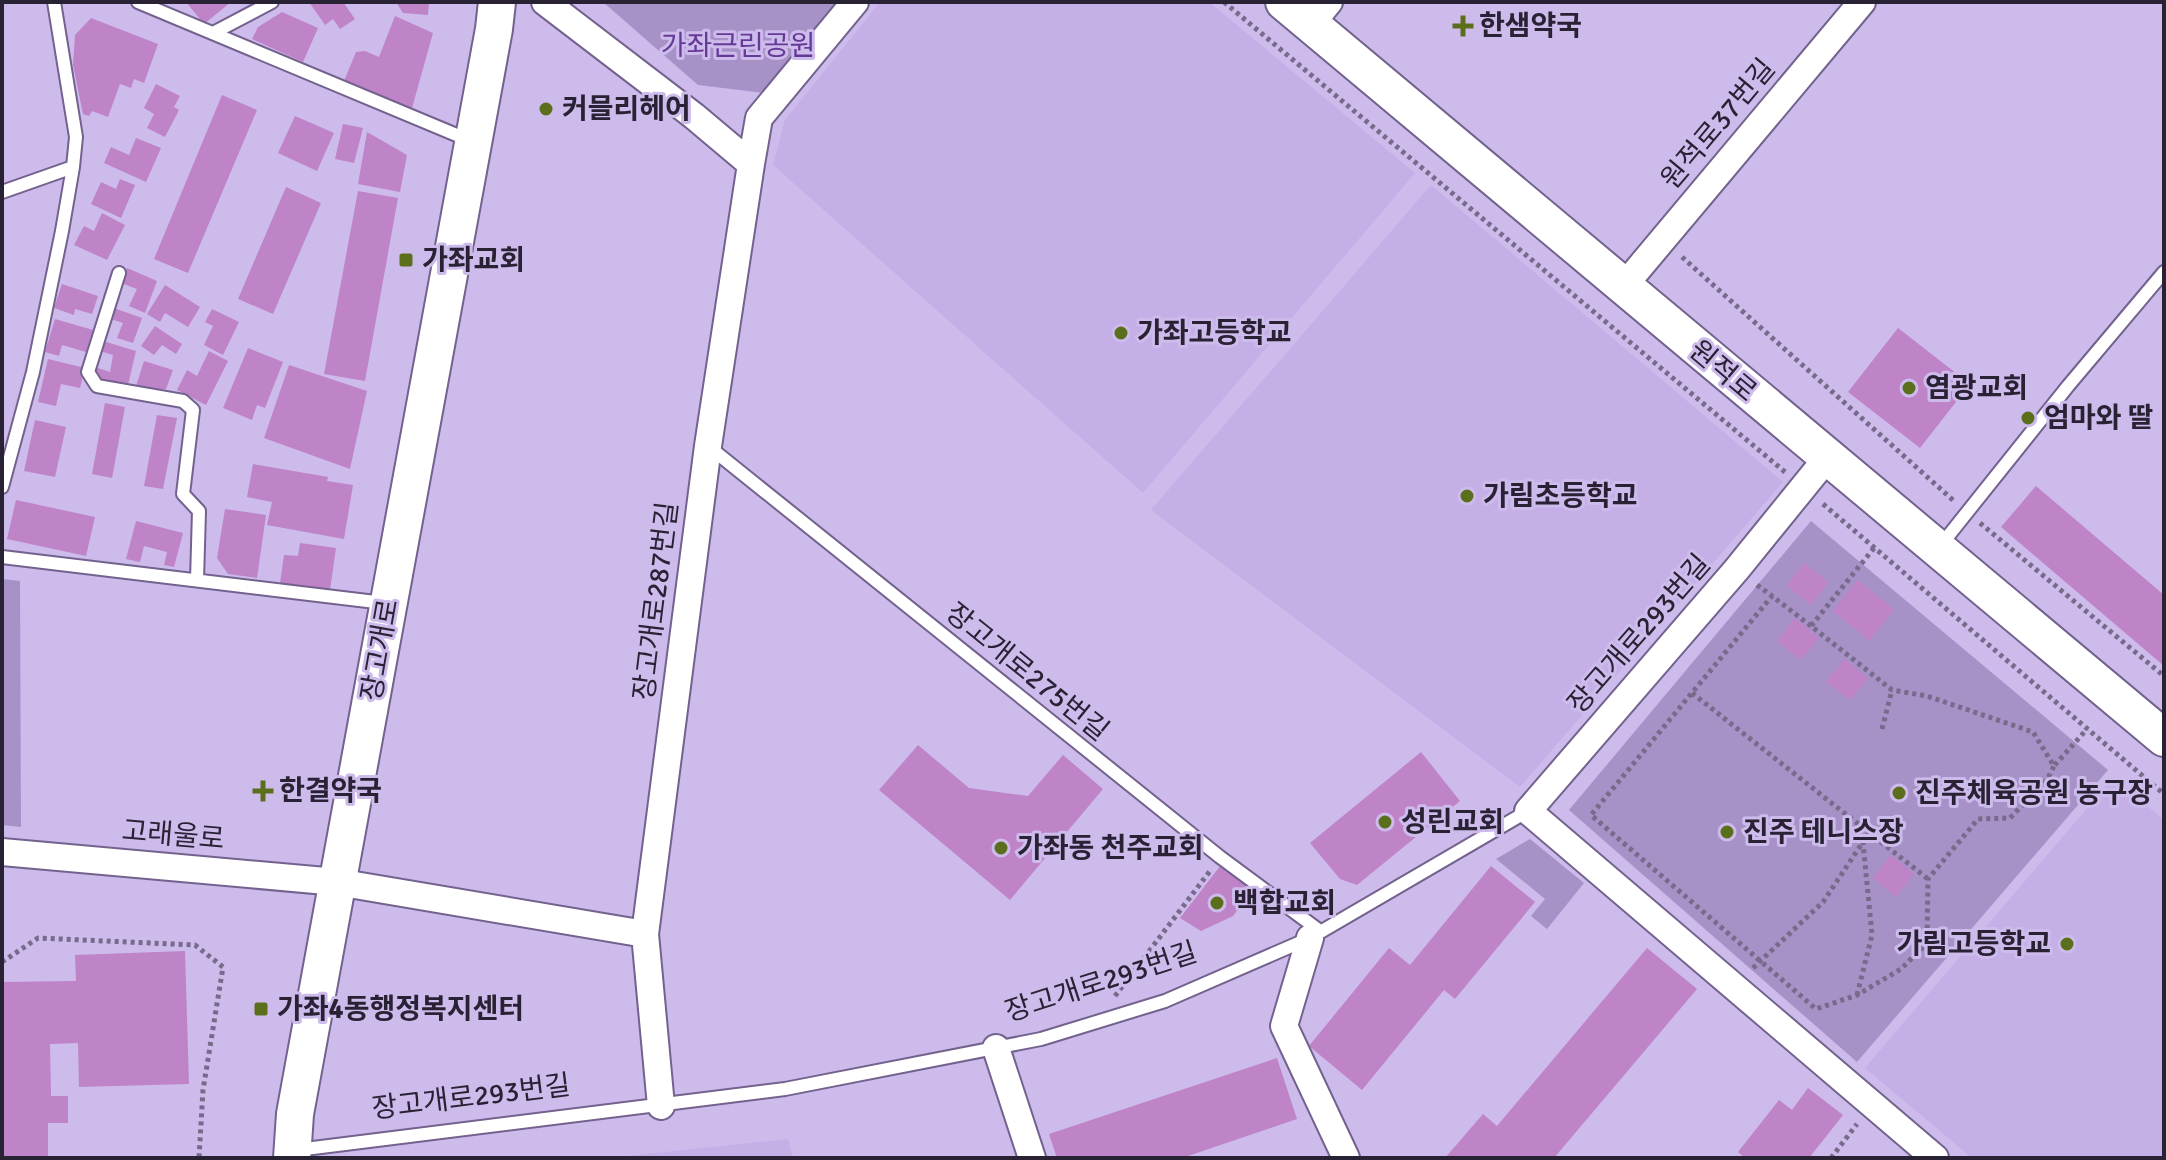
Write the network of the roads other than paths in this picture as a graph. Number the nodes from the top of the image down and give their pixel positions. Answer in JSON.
{"nodes":[{"id":1,"x":54,"y":2,"type":"edge"},
{"id":2,"x":138,"y":2,"type":"edge"},
{"id":3,"x":272,"y":2,"type":"edge"},
{"id":4,"x":497,"y":2,"type":"edge"},
{"id":5,"x":545,"y":2,"type":"edge"},
{"id":6,"x":855,"y":2,"type":"edge"},
{"id":7,"x":1862,"y":2,"type":"edge"},
{"id":8,"x":1308,"y":9,"type":"edge"},
{"id":9,"x":213,"y":33,"type":"junction"},
{"id":10,"x":473,"y":142,"type":"junction"},
{"id":11,"x":751,"y":164,"type":"junction"},
{"id":12,"x":73,"y":167,"type":"junction"},
{"id":13,"x":2,"y":192,"type":"edge"},
{"id":14,"x":2164,"y":272,"type":"edge"},
{"id":15,"x":119,"y":273,"type":"dead end"},
{"id":16,"x":1623,"y":287,"type":"junction"},
{"id":17,"x":708,"y":446,"type":"junction"},
{"id":18,"x":1827,"y":458,"type":"junction"},
{"id":19,"x":2,"y":487,"type":"edge"},
{"id":20,"x":1938,"y":550,"type":"junction"},
{"id":21,"x":2,"y":557,"type":"edge"},
{"id":22,"x":197,"y":580,"type":"junction"},
{"id":23,"x":389,"y":603,"type":"junction"},
{"id":24,"x":2164,"y":738,"type":"edge"},
{"id":25,"x":1528,"y":811,"type":"junction"},
{"id":26,"x":2,"y":852,"type":"edge"},
{"id":27,"x":337,"y":882,"type":"junction"},
{"id":28,"x":645,"y":934,"type":"junction"},
{"id":29,"x":1315,"y":934,"type":"junction"},
{"id":30,"x":996,"y":1048,"type":"junction"},
{"id":31,"x":661,"y":1106,"type":"junction"},
{"id":32,"x":292,"y":1154,"type":"edge"},
{"id":33,"x":1032,"y":1158,"type":"edge"},
{"id":34,"x":1346,"y":1158,"type":"edge"},
{"id":35,"x":1935,"y":1158,"type":"edge"}],
"edges":[{"from":1,"to":12,"type":"lane"},
{"from":2,"to":9,"type":"lane"},
{"from":3,"to":9,"type":"lane"},
{"from":4,"to":10,"type":"main road","name":"장고개로"},
{"from":5,"to":11,"type":"street"},
{"from":6,"to":11,"type":"street","name":"장고개로287번길"},
{"from":7,"to":16,"type":"street","name":"원적로37번길"},
{"from":8,"to":16,"type":"main road","name":"원적로"},
{"from":9,"to":10,"type":"lane"},
{"from":10,"to":23,"type":"main road","name":"장고개로"},
{"from":11,"to":17,"type":"street","name":"장고개로287번길"},
{"from":12,"to":13,"type":"lane"},
{"from":12,"to":19,"type":"lane"},
{"from":14,"to":20,"type":"lane"},
{"from":15,"to":22,"type":"lane"},
{"from":16,"to":18,"type":"main road","name":"원적로"},
{"from":17,"to":28,"type":"street","name":"장고개로287번길"},
{"from":17,"to":29,"type":"lane","name":"장고개로275번길"},
{"from":18,"to":20,"type":"main road","name":"원적로"},
{"from":18,"to":25,"type":"street","name":"장고개로293번길"},
{"from":20,"to":24,"type":"main road","name":"원적로"},
{"from":21,"to":22,"type":"lane"},
{"from":22,"to":23,"type":"lane"},
{"from":23,"to":27,"type":"main road","name":"장고개로"},
{"from":25,"to":29,"type":"lane","name":"장고개로293번길"},
{"from":25,"to":35,"type":"street"},
{"from":26,"to":27,"type":"street","name":"고래울로"},
{"from":27,"to":28,"type":"street"},
{"from":27,"to":32,"type":"main road","name":"장고개로"},
{"from":28,"to":31,"type":"street","name":"장고개로287번길"},
{"from":29,"to":30,"type":"lane","name":"장고개로293번길"},
{"from":29,"to":34,"type":"street"},
{"from":30,"to":31,"type":"lane","name":"장고개로293번길"},
{"from":30,"to":33,"type":"street"},
{"from":31,"to":32,"type":"lane","name":"장고개로293번길"}]}
